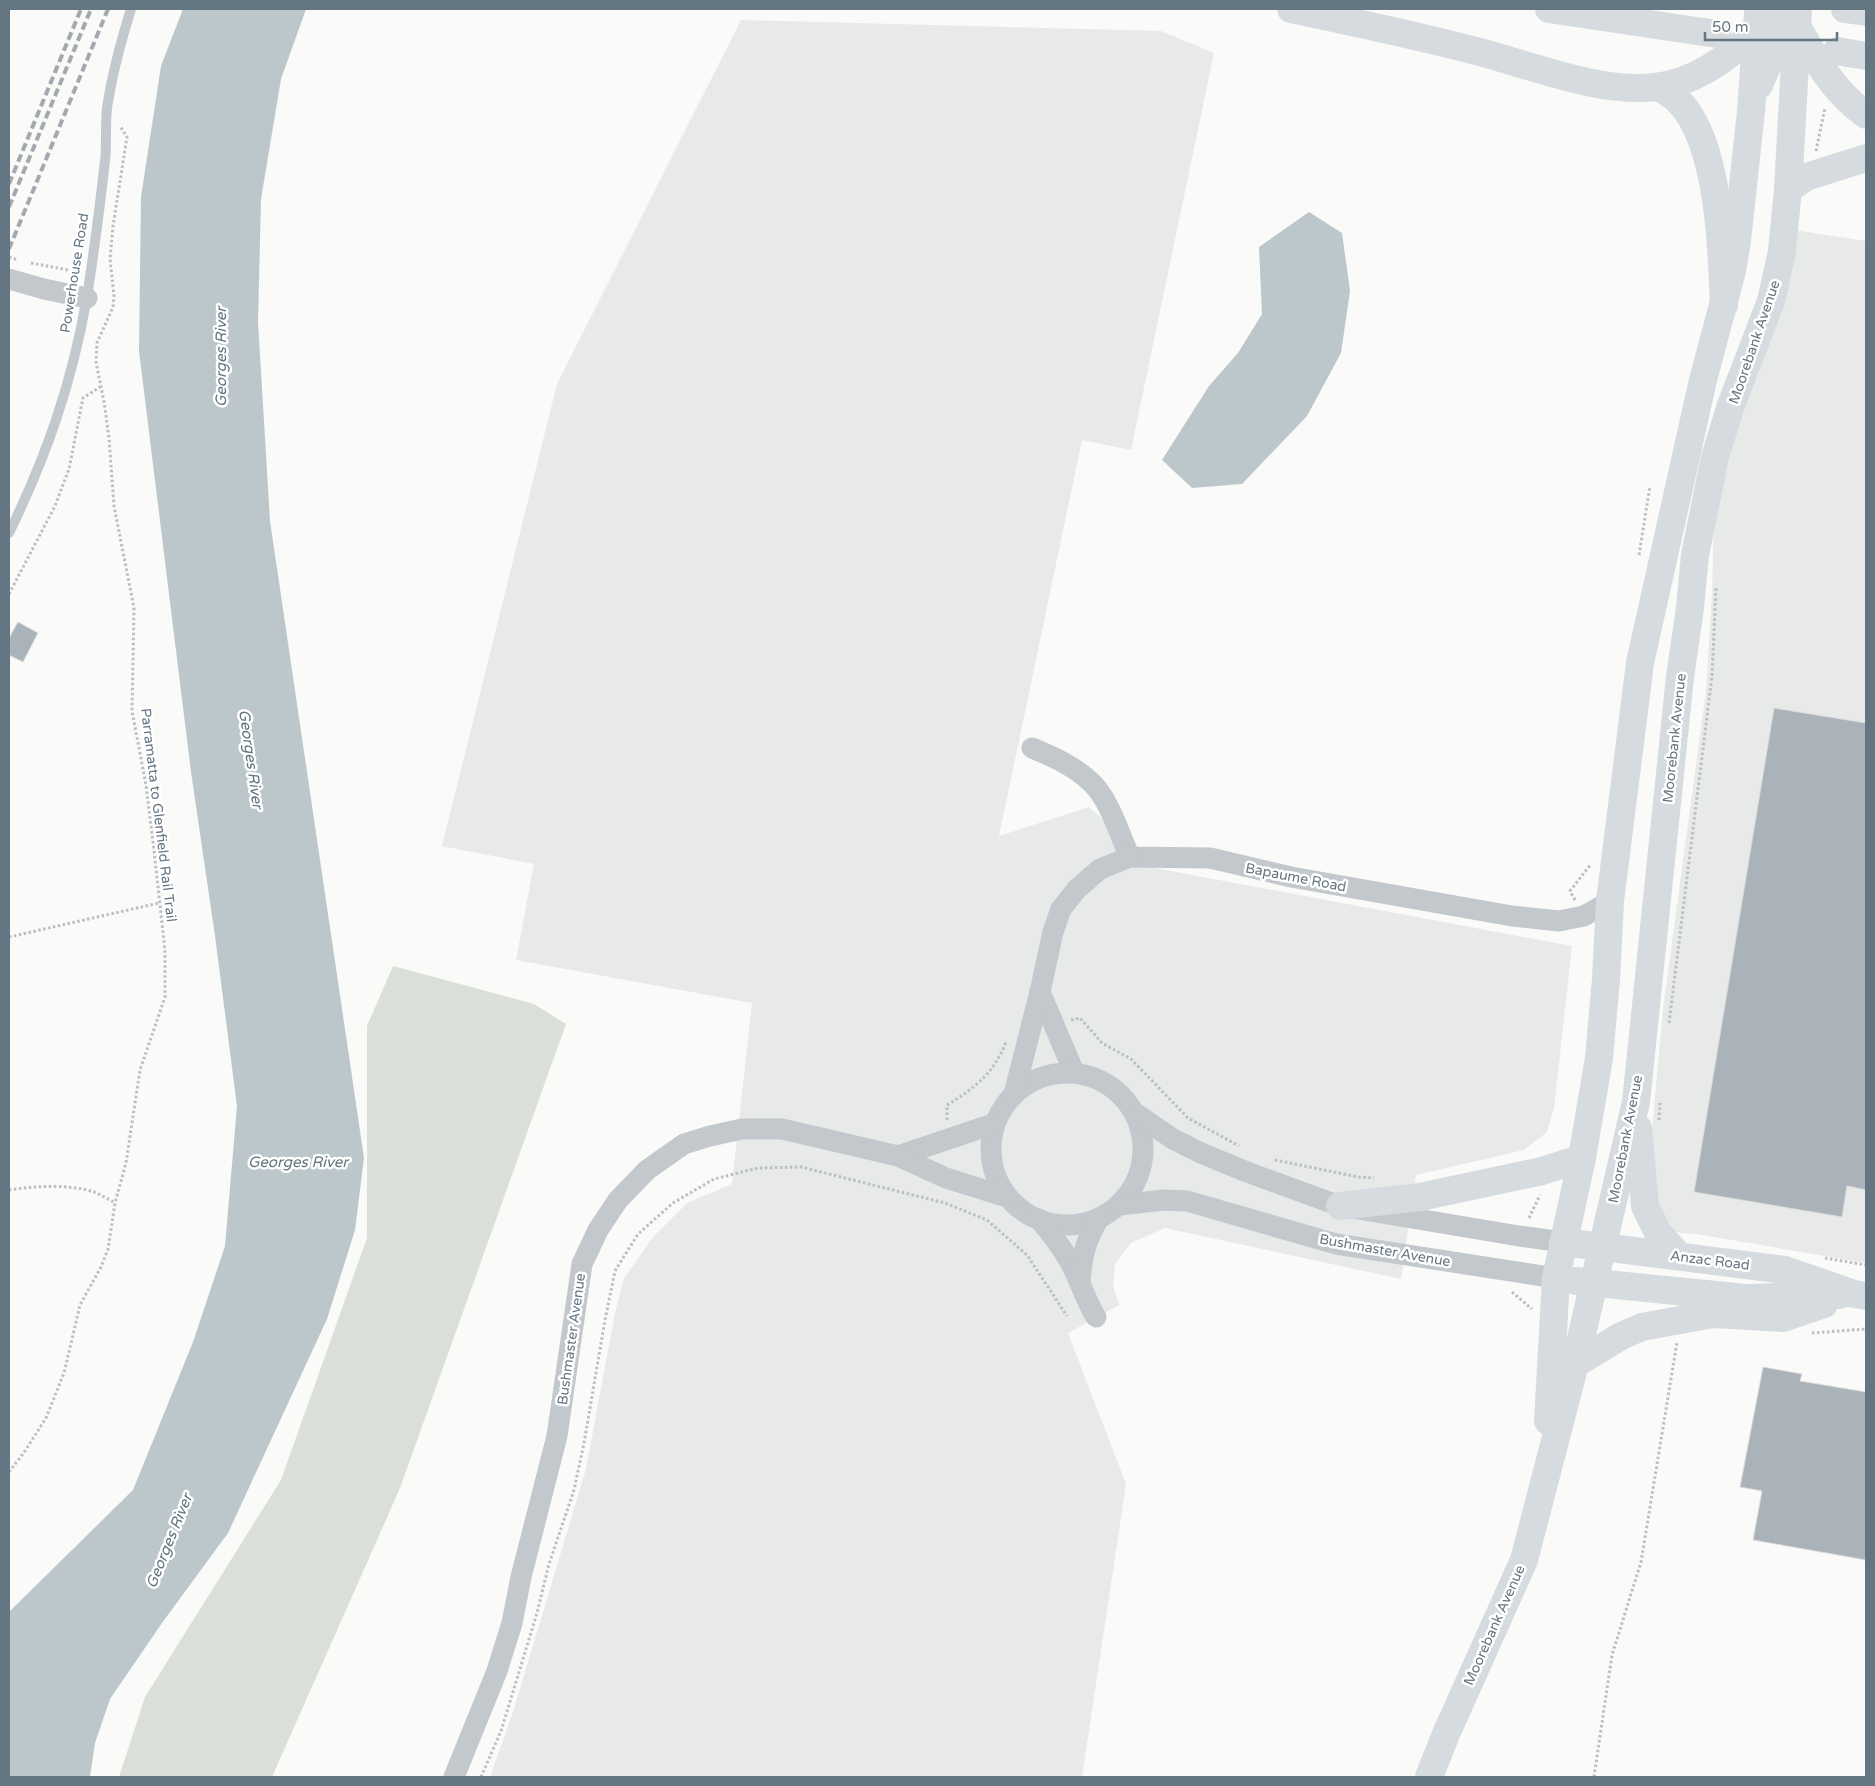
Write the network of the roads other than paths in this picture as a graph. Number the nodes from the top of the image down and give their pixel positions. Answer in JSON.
{"nodes":[{"id":1,"x":131,"y":9,"type":"edge"},
{"id":2,"x":1291,"y":9,"type":"edge"},
{"id":3,"x":1549,"y":9,"type":"edge"},
{"id":4,"x":1845,"y":9,"type":"edge"},
{"id":5,"x":1866,"y":12,"type":"edge"},
{"id":6,"x":1781,"y":17,"type":"edge"},
{"id":7,"x":1703,"y":32,"type":"tunnel mouth"},
{"id":8,"x":1837,"y":51,"type":"dead end"},
{"id":9,"x":1866,"y":56,"type":"edge"},
{"id":10,"x":1657,"y":87,"type":"junction"},
{"id":11,"x":1866,"y":115,"type":"edge"},
{"id":12,"x":1866,"y":158,"type":"edge"},
{"id":13,"x":1788,"y":189,"type":"junction"},
{"id":14,"x":9,"y":279,"type":"edge"},
{"id":15,"x":86,"y":298,"type":"junction"},
{"id":16,"x":1724,"y":305,"type":"junction"},
{"id":17,"x":9,"y":533,"type":"edge"},
{"id":18,"x":1032,"y":748,"type":"dead end"},
{"id":19,"x":1130,"y":857,"type":"junction"},
{"id":20,"x":1610,"y":901,"type":"junction"},
{"id":21,"x":1040,"y":992,"type":"junction"},
{"id":22,"x":1074,"y":1072,"type":"junction"},
{"id":23,"x":1014,"y":1094,"type":"junction"},
{"id":24,"x":1648,"y":1099,"type":"junction"},
{"id":25,"x":1135,"y":1113,"type":"junction"},
{"id":26,"x":994,"y":1124,"type":"junction"},
{"id":27,"x":898,"y":1156,"type":"junction"},
{"id":28,"x":1582,"y":1158,"type":"junction"},
{"id":29,"x":1007,"y":1197,"type":"junction"},
{"id":30,"x":1119,"y":1205,"type":"junction"},
{"id":31,"x":1340,"y":1206,"type":"junction"},
{"id":32,"x":1098,"y":1218,"type":"junction"},
{"id":33,"x":1039,"y":1219,"type":"junction"},
{"id":34,"x":1563,"y":1242,"type":"junction"},
{"id":35,"x":1603,"y":1246,"type":"junction"},
{"id":36,"x":1679,"y":1256,"type":"junction"},
{"id":37,"x":1556,"y":1278,"type":"junction"},
{"id":38,"x":1080,"y":1282,"type":"junction"},
{"id":39,"x":1594,"y":1284,"type":"junction"},
{"id":40,"x":1860,"y":1295,"type":"edge"},
{"id":41,"x":1096,"y":1317,"type":"dead end"},
{"id":42,"x":1575,"y":1364,"type":"junction"},
{"id":43,"x":1546,"y":1468,"type":"junction"},
{"id":44,"x":454,"y":1777,"type":"edge"},
{"id":45,"x":1429,"y":1777,"type":"edge"}],
"edges":[{"from":1,"to":15,"type":"lane","name":"Powerhouse Road"},
{"from":2,"to":10,"type":"main road"},
{"from":3,"to":7,"type":"main road"},
{"from":4,"to":5,"type":"main road"},
{"from":6,"to":10,"type":"main road"},
{"from":6,"to":11,"type":"main road"},
{"from":6,"to":13,"type":"main road","name":"Moorebank Avenue"},
{"from":6,"to":16,"type":"main road","name":"Moorebank Avenue"},
{"from":8,"to":9,"type":"main road"},
{"from":10,"to":16,"type":"main road"},
{"from":12,"to":13,"type":"main road"},
{"from":13,"to":24,"type":"main road","name":"Moorebank Avenue"},
{"from":14,"to":15,"type":"street"},
{"from":15,"to":17,"type":"lane","name":"Powerhouse Road"},
{"from":16,"to":20,"type":"main road","name":"Moorebank Avenue"},
{"from":18,"to":19,"type":"street"},
{"from":19,"to":20,"type":"street","name":"Bapaume Road"},
{"from":19,"to":21,"type":"street"},
{"from":20,"to":28,"type":"main road","name":"Moorebank Avenue"},
{"from":21,"to":22,"type":"street"},
{"from":21,"to":23,"type":"street"},
{"from":22,"to":23,"type":"street"},
{"from":22,"to":25,"type":"street"},
{"from":23,"to":26,"type":"street"},
{"from":24,"to":35,"type":"main road","name":"Moorebank Avenue"},
{"from":24,"to":36,"type":"main road"},
{"from":25,"to":30,"type":"street"},
{"from":25,"to":31,"type":"street"},
{"from":26,"to":27,"type":"street"},
{"from":26,"to":29,"type":"street"},
{"from":27,"to":29,"type":"street","name":"Bushmaster Avenue"},
{"from":27,"to":44,"type":"street","name":"Bushmaster Avenue"},
{"from":28,"to":31,"type":"main road"},
{"from":28,"to":34,"type":"main road","name":"Moorebank Avenue"},
{"from":29,"to":33,"type":"street"},
{"from":30,"to":32,"type":"street"},
{"from":30,"to":37,"type":"street","name":"Bushmaster Avenue"},
{"from":31,"to":34,"type":"street"},
{"from":32,"to":33,"type":"street"},
{"from":32,"to":38,"type":"street"},
{"from":33,"to":38,"type":"street"},
{"from":34,"to":35,"type":"main road","name":"Anzac Road"},
{"from":34,"to":37,"type":"main road","name":"Moorebank Avenue"},
{"from":35,"to":36,"type":"main road","name":"Anzac Road"},
{"from":35,"to":39,"type":"main road","name":"Moorebank Avenue"},
{"from":36,"to":40,"type":"main road","name":"Anzac Road"},
{"from":37,"to":39,"type":"main road","name":"Bushmaster Avenue"},
{"from":37,"to":43,"type":"main road","name":"Moorebank Avenue"},
{"from":38,"to":41,"type":"street"},
{"from":39,"to":40,"type":"main road"},
{"from":39,"to":42,"type":"main road","name":"Moorebank Avenue"},
{"from":40,"to":42,"type":"main road"},
{"from":42,"to":43,"type":"main road","name":"Moorebank Avenue"},
{"from":43,"to":45,"type":"main road","name":"Moorebank Avenue"}]}
